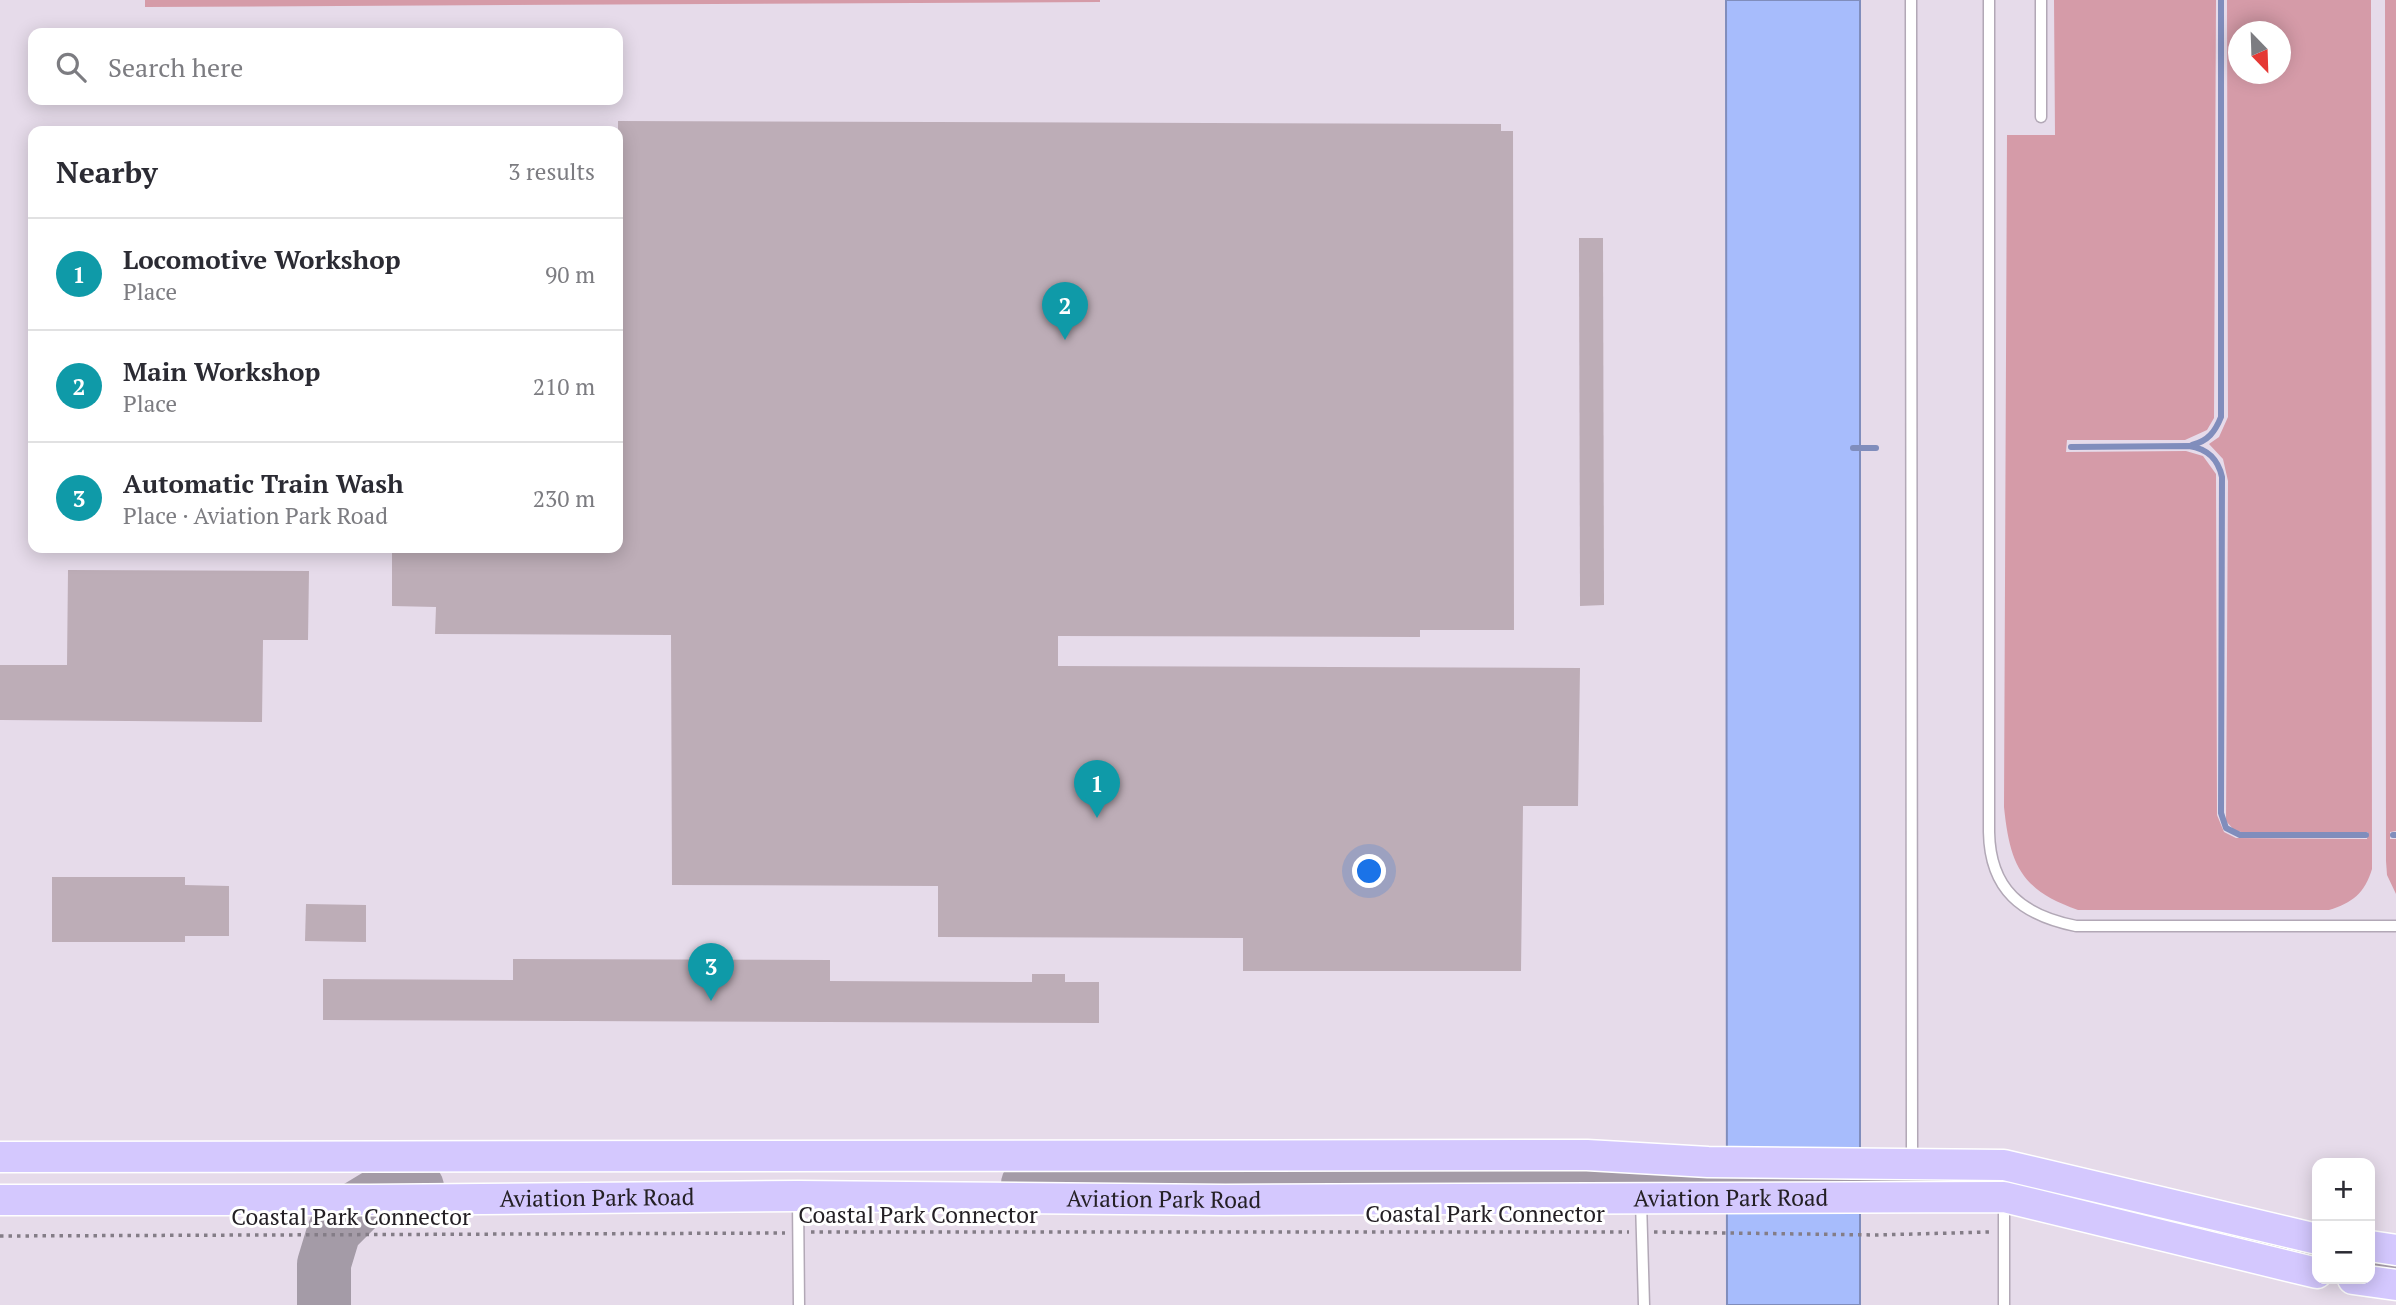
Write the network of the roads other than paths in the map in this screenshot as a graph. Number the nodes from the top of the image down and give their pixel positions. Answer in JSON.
{"nodes":[{"id":1,"x":1911,"y":0,"type":"edge"},
{"id":2,"x":1989,"y":0,"type":"edge"},
{"id":3,"x":2041,"y":0,"type":"edge"},
{"id":4,"x":2041,"y":117,"type":"dead end"},
{"id":5,"x":2396,"y":926,"type":"edge"},
{"id":6,"x":0,"y":1157,"type":"edge"},
{"id":7,"x":1912,"y":1163,"type":"junction"},
{"id":8,"x":798,"y":1196,"type":"junction"},
{"id":9,"x":1640,"y":1197,"type":"junction"},
{"id":10,"x":2004,"y":1197,"type":"junction"},
{"id":11,"x":0,"y":1200,"type":"edge"},
{"id":12,"x":2312,"y":1237,"type":"edge"},
{"id":13,"x":2375,"y":1247,"type":"edge"},
{"id":14,"x":2396,"y":1250,"type":"edge"},
{"id":15,"x":2312,"y":1272,"type":"edge"},
{"id":16,"x":2375,"y":1282,"type":"edge"},
{"id":17,"x":2396,"y":1285,"type":"edge"},
{"id":18,"x":799,"y":1305,"type":"edge"},
{"id":19,"x":1644,"y":1305,"type":"edge"},
{"id":20,"x":2004,"y":1305,"type":"edge"}],
"edges":[{"from":1,"to":7,"type":"lane"},
{"from":2,"to":5,"type":"lane"},
{"from":3,"to":4,"type":"lane"},
{"from":6,"to":7,"type":"main road","name":"Aviation Park Road"},
{"from":7,"to":12,"type":"main road","name":"Aviation Park Road"},
{"from":8,"to":9,"type":"main road","name":"Aviation Park Road"},
{"from":8,"to":11,"type":"main road","name":"Aviation Park Road"},
{"from":8,"to":18,"type":"lane"},
{"from":9,"to":10,"type":"main road","name":"Aviation Park Road"},
{"from":9,"to":19,"type":"lane"},
{"from":10,"to":15,"type":"main road","name":"Aviation Park Road"},
{"from":10,"to":20,"type":"lane"},
{"from":13,"to":14,"type":"main road"},
{"from":16,"to":17,"type":"main road"}]}
